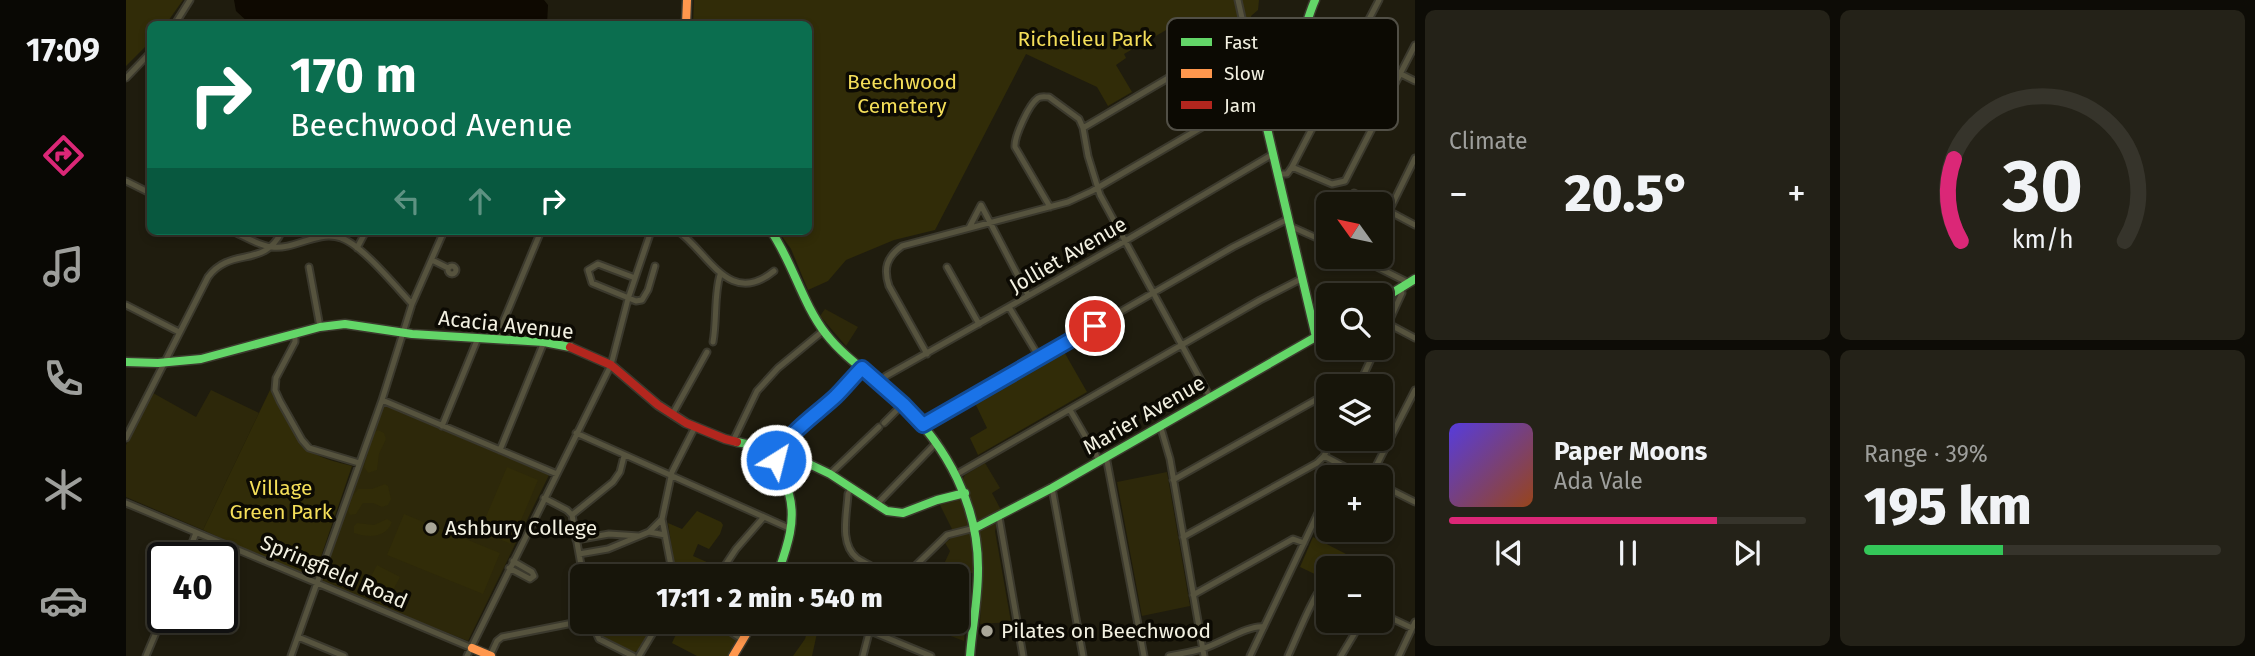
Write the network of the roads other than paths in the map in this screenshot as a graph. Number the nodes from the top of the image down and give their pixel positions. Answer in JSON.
{"nodes":[{"id":1,"x":190,"y":0,"type":"edge"},
{"id":2,"x":687,"y":0,"type":"edge"},
{"id":3,"x":1238,"y":0,"type":"edge"},
{"id":4,"x":1315,"y":0,"type":"edge"},
{"id":5,"x":1379,"y":0,"type":"edge"},
{"id":6,"x":1242,"y":18,"type":"edge"},
{"id":7,"x":1308,"y":18,"type":"edge"},
{"id":8,"x":1370,"y":18,"type":"edge"},
{"id":9,"x":176,"y":21,"type":"edge"},
{"id":10,"x":686,"y":21,"type":"edge"},
{"id":11,"x":1415,"y":46,"type":"edge"},
{"id":12,"x":147,"y":56,"type":"edge"},
{"id":13,"x":1400,"y":74,"type":"junction"},
{"id":14,"x":126,"y":78,"type":"edge"},
{"id":15,"x":1398,"y":78,"type":"edge"},
{"id":16,"x":1167,"y":79,"type":"edge"},
{"id":17,"x":1415,"y":81,"type":"edge"},
{"id":18,"x":1083,"y":128,"type":"junction"},
{"id":19,"x":1197,"y":130,"type":"edge"},
{"id":20,"x":1267,"y":130,"type":"edge"},
{"id":21,"x":1311,"y":130,"type":"edge"},
{"id":22,"x":1371,"y":130,"type":"edge"},
{"id":23,"x":1273,"y":154,"type":"junction"},
{"id":24,"x":1415,"y":158,"type":"edge"},
{"id":25,"x":1292,"y":167,"type":"junction"},
{"id":26,"x":1278,"y":174,"type":"junction"},
{"id":27,"x":126,"y":181,"type":"edge"},
{"id":28,"x":1098,"y":187,"type":"junction"},
{"id":29,"x":147,"y":192,"type":"edge"},
{"id":30,"x":1393,"y":203,"type":"edge"},
{"id":31,"x":1050,"y":207,"type":"junction"},
{"id":32,"x":1393,"y":213,"type":"edge"},
{"id":33,"x":1288,"y":222,"type":"junction"},
{"id":34,"x":989,"y":223,"type":"junction"},
{"id":35,"x":1415,"y":225,"type":"edge"},
{"id":36,"x":970,"y":228,"type":"junction"},
{"id":37,"x":241,"y":235,"type":"edge"},
{"id":38,"x":280,"y":235,"type":"edge"},
{"id":39,"x":364,"y":235,"type":"edge"},
{"id":40,"x":442,"y":235,"type":"edge"},
{"id":41,"x":536,"y":235,"type":"edge"},
{"id":42,"x":650,"y":235,"type":"edge"},
{"id":43,"x":682,"y":235,"type":"edge"},
{"id":44,"x":774,"y":235,"type":"edge"},
{"id":45,"x":1316,"y":237,"type":"edge"},
{"id":46,"x":1124,"y":241,"type":"junction"},
{"id":47,"x":272,"y":248,"type":"junction"},
{"id":48,"x":357,"y":248,"type":"junction"},
{"id":49,"x":432,"y":260,"type":"junction"},
{"id":50,"x":655,"y":266,"type":"dead end"},
{"id":51,"x":309,"y":267,"type":"dead end"},
{"id":52,"x":947,"y":267,"type":"dead end"},
{"id":53,"x":448,"y":268,"type":"dead end"},
{"id":54,"x":1382,"y":270,"type":"edge"},
{"id":55,"x":774,"y":271,"type":"dead end"},
{"id":56,"x":720,"y":275,"type":"junction"},
{"id":57,"x":635,"y":278,"type":"junction"},
{"id":58,"x":1301,"y":279,"type":"junction"},
{"id":59,"x":1408,"y":284,"type":"edge"},
{"id":60,"x":1153,"y":294,"type":"junction"},
{"id":61,"x":1028,"y":295,"type":"junction"},
{"id":62,"x":628,"y":299,"type":"junction"},
{"id":63,"x":412,"y":304,"type":"junction"},
{"id":64,"x":126,"y":305,"type":"edge"},
{"id":65,"x":1009,"y":307,"type":"junction"},
{"id":66,"x":1393,"y":313,"type":"edge"},
{"id":67,"x":979,"y":324,"type":"junction"},
{"id":68,"x":320,"y":327,"type":"junction"},
{"id":69,"x":1393,"y":327,"type":"edge"},
{"id":70,"x":824,"y":331,"type":"junction"},
{"id":71,"x":179,"y":332,"type":"junction"},
{"id":72,"x":404,"y":333,"type":"junction"},
{"id":73,"x":295,"y":334,"type":"junction"},
{"id":74,"x":479,"y":337,"type":"junction"},
{"id":75,"x":1316,"y":337,"type":"joint"},
{"id":76,"x":1415,"y":338,"type":"edge"},
{"id":77,"x":496,"y":339,"type":"junction"},
{"id":78,"x":713,"y":341,"type":"dead end"},
{"id":79,"x":544,"y":342,"type":"junction"},
{"id":80,"x":1182,"y":345,"type":"junction"},
{"id":81,"x":707,"y":352,"type":"dead end"},
{"id":82,"x":927,"y":354,"type":"junction"},
{"id":83,"x":1040,"y":357,"type":"junction"},
{"id":84,"x":126,"y":362,"type":"edge"},
{"id":85,"x":164,"y":362,"type":"junction"},
{"id":86,"x":611,"y":365,"type":"junction"},
{"id":87,"x":862,"y":368,"type":"junction"},
{"id":88,"x":878,"y":383,"type":"junction"},
{"id":89,"x":1415,"y":390,"type":"edge"},
{"id":90,"x":1210,"y":397,"type":"junction"},
{"id":91,"x":382,"y":400,"type":"junction"},
{"id":92,"x":1316,"y":400,"type":"edge"},
{"id":93,"x":903,"y":404,"type":"junction"},
{"id":94,"x":1070,"y":410,"type":"junction"},
{"id":95,"x":672,"y":415,"type":"junction"},
{"id":96,"x":923,"y":425,"type":"junction"},
{"id":97,"x":1160,"y":425,"type":"junction"},
{"id":98,"x":442,"y":426,"type":"junction"},
{"id":99,"x":695,"y":427,"type":"junction"},
{"id":100,"x":576,"y":433,"type":"junction"},
{"id":101,"x":126,"y":438,"type":"edge"},
{"id":102,"x":733,"y":441,"type":"junction"},
{"id":103,"x":937,"y":442,"type":"junction"},
{"id":104,"x":500,"y":450,"type":"junction"},
{"id":105,"x":780,"y":451,"type":"junction"},
{"id":106,"x":1326,"y":451,"type":"edge"},
{"id":107,"x":624,"y":456,"type":"junction"},
{"id":108,"x":1324,"y":456,"type":"junction"},
{"id":109,"x":1103,"y":458,"type":"junction"},
{"id":110,"x":359,"y":463,"type":"junction"},
{"id":111,"x":1340,"y":465,"type":"edge"},
{"id":112,"x":1375,"y":465,"type":"edge"},
{"id":113,"x":557,"y":474,"type":"junction"},
{"id":114,"x":830,"y":474,"type":"junction"},
{"id":115,"x":957,"y":474,"type":"junction"},
{"id":116,"x":671,"y":477,"type":"junction"},
{"id":117,"x":1174,"y":480,"type":"junction"},
{"id":118,"x":851,"y":488,"type":"junction"},
{"id":119,"x":1052,"y":488,"type":"junction"},
{"id":120,"x":1393,"y":491,"type":"edge"},
{"id":121,"x":965,"y":494,"type":"junction"},
{"id":122,"x":544,"y":498,"type":"junction"},
{"id":123,"x":1415,"y":502,"type":"edge"},
{"id":124,"x":126,"y":503,"type":"edge"},
{"id":125,"x":876,"y":505,"type":"junction"},
{"id":126,"x":572,"y":515,"type":"junction"},
{"id":127,"x":764,"y":517,"type":"junction"},
{"id":128,"x":999,"y":517,"type":"junction"},
{"id":129,"x":1316,"y":518,"type":"edge"},
{"id":130,"x":663,"y":519,"type":"junction"},
{"id":131,"x":975,"y":527,"type":"junction"},
{"id":132,"x":791,"y":529,"type":"junction"},
{"id":133,"x":649,"y":532,"type":"junction"},
{"id":134,"x":196,"y":533,"type":"junction"},
{"id":135,"x":665,"y":535,"type":"junction"},
{"id":136,"x":639,"y":536,"type":"junction"},
{"id":137,"x":1183,"y":537,"type":"junction"},
{"id":138,"x":576,"y":540,"type":"junction"},
{"id":139,"x":192,"y":542,"type":"edge"},
{"id":140,"x":1304,"y":543,"type":"junction"},
{"id":141,"x":579,"y":554,"type":"junction"},
{"id":142,"x":513,"y":561,"type":"junction"},
{"id":143,"x":581,"y":564,"type":"edge"},
{"id":144,"x":671,"y":564,"type":"edge"},
{"id":145,"x":726,"y":564,"type":"edge"},
{"id":146,"x":781,"y":564,"type":"edge"},
{"id":147,"x":867,"y":564,"type":"edge"},
{"id":148,"x":917,"y":564,"type":"edge"},
{"id":149,"x":509,"y":568,"type":"junction"},
{"id":150,"x":316,"y":584,"type":"junction"},
{"id":151,"x":1193,"y":595,"type":"junction"},
{"id":152,"x":1316,"y":597,"type":"edge"},
{"id":153,"x":969,"y":609,"type":"edge"},
{"id":154,"x":973,"y":611,"type":"junction"},
{"id":155,"x":1393,"y":619,"type":"dead end"},
{"id":156,"x":570,"y":624,"type":"edge"},
{"id":157,"x":1264,"y":627,"type":"junction"},
{"id":158,"x":1414,"y":627,"type":"edge"},
{"id":159,"x":156,"y":633,"type":"edge"},
{"id":160,"x":1355,"y":633,"type":"edge"},
{"id":161,"x":596,"y":634,"type":"edge"},
{"id":162,"x":652,"y":634,"type":"edge"},
{"id":163,"x":734,"y":634,"type":"edge"},
{"id":164,"x":746,"y":634,"type":"edge"},
{"id":165,"x":867,"y":634,"type":"edge"},
{"id":166,"x":878,"y":634,"type":"edge"},
{"id":167,"x":298,"y":637,"type":"junction"},
{"id":168,"x":743,"y":640,"type":"junction"},
{"id":169,"x":1202,"y":649,"type":"junction"},
{"id":170,"x":470,"y":652,"type":"edge"},
{"id":171,"x":146,"y":656,"type":"edge"},
{"id":172,"x":291,"y":656,"type":"edge"},
{"id":173,"x":344,"y":656,"type":"edge"},
{"id":174,"x":490,"y":656,"type":"edge"},
{"id":175,"x":633,"y":656,"type":"edge"},
{"id":176,"x":639,"y":656,"type":"edge"},
{"id":177,"x":733,"y":656,"type":"edge"},
{"id":178,"x":863,"y":656,"type":"edge"},
{"id":179,"x":931,"y":656,"type":"edge"},
{"id":180,"x":970,"y":656,"type":"edge"},
{"id":181,"x":1023,"y":656,"type":"edge"},
{"id":182,"x":1083,"y":656,"type":"edge"},
{"id":183,"x":1144,"y":656,"type":"edge"},
{"id":184,"x":1169,"y":656,"type":"edge"},
{"id":185,"x":1203,"y":656,"type":"edge"},
{"id":186,"x":1250,"y":656,"type":"edge"},
{"id":187,"x":1288,"y":656,"type":"edge"},
{"id":188,"x":1341,"y":656,"type":"edge"},
{"id":189,"x":1399,"y":656,"type":"edge"}],
"edges":[{"from":1,"to":9,"type":"street"},
{"from":2,"to":10,"type":"street"},
{"from":3,"to":6,"type":"street"},
{"from":4,"to":7,"type":"street"},
{"from":5,"to":8,"type":"street"},
{"from":11,"to":13,"type":"street"},
{"from":12,"to":14,"type":"street"},
{"from":13,"to":15,"type":"street"},
{"from":13,"to":17,"type":"street"},
{"from":16,"to":18,"type":"street"},
{"from":18,"to":28,"type":"street"},
{"from":18,"to":31,"type":"street"},
{"from":19,"to":28,"type":"street"},
{"from":20,"to":23,"type":"street"},
{"from":21,"to":25,"type":"street"},
{"from":22,"to":25,"type":"street"},
{"from":23,"to":26,"type":"street"},
{"from":23,"to":46,"type":"street","name":"Jolliet Avenue"},
{"from":24,"to":30,"type":"street"},
{"from":25,"to":26,"type":"street"},
{"from":26,"to":33,"type":"street"},
{"from":27,"to":29,"type":"street"},
{"from":28,"to":31,"type":"street"},
{"from":28,"to":46,"type":"street"},
{"from":31,"to":34,"type":"street"},
{"from":32,"to":35,"type":"street"},
{"from":33,"to":45,"type":"street"},
{"from":33,"to":58,"type":"street"},
{"from":33,"to":60,"type":"street"},
{"from":34,"to":36,"type":"street"},
{"from":34,"to":36,"type":"street"},
{"from":34,"to":61,"type":"street"},
{"from":36,"to":82,"type":"street"},
{"from":37,"to":47,"type":"street"},
{"from":38,"to":47,"type":"street"},
{"from":39,"to":48,"type":"street"},
{"from":40,"to":49,"type":"street"},
{"from":41,"to":77,"type":"street"},
{"from":42,"to":57,"type":"street"},
{"from":43,"to":56,"type":"street"},
{"from":44,"to":70,"type":"street"},
{"from":46,"to":60,"type":"street"},
{"from":46,"to":61,"type":"street","name":"Jolliet Avenue"},
{"from":47,"to":48,"type":"street"},
{"from":47,"to":71,"type":"street"},
{"from":48,"to":63,"type":"street"},
{"from":49,"to":53,"type":"street"},
{"from":49,"to":63,"type":"street"},
{"from":50,"to":62,"type":"street"},
{"from":51,"to":68,"type":"street"},
{"from":52,"to":67,"type":"street"},
{"from":54,"to":59,"type":"street"},
{"from":55,"to":56,"type":"street"},
{"from":56,"to":78,"type":"street"},
{"from":57,"to":62,"type":"street"},
{"from":57,"to":62,"type":"street"},
{"from":58,"to":75,"type":"street"},
{"from":58,"to":80,"type":"street"},
{"from":59,"to":66,"type":"street"},
{"from":60,"to":80,"type":"street"},
{"from":60,"to":83,"type":"street"},
{"from":61,"to":65,"type":"street","name":"Jolliet Avenue"},
{"from":62,"to":86,"type":"street"},
{"from":63,"to":72,"type":"street"},
{"from":64,"to":71,"type":"street"},
{"from":65,"to":67,"type":"street","name":"Jolliet Avenue"},
{"from":65,"to":83,"type":"street"},
{"from":67,"to":82,"type":"street","name":"Jolliet Avenue"},
{"from":68,"to":72,"type":"street","name":"Acacia Avenue"},
{"from":68,"to":73,"type":"street","name":"Acacia Avenue"},
{"from":69,"to":76,"type":"street"},
{"from":70,"to":87,"type":"street"},
{"from":70,"to":102,"type":"street"},
{"from":71,"to":85,"type":"street"},
{"from":72,"to":74,"type":"street","name":"Acacia Avenue"},
{"from":72,"to":91,"type":"street"},
{"from":73,"to":85,"type":"street","name":"Acacia Avenue"},
{"from":73,"to":110,"type":"street"},
{"from":74,"to":77,"type":"street","name":"Acacia Avenue"},
{"from":74,"to":98,"type":"street"},
{"from":75,"to":90,"type":"street","name":"Marier Avenue"},
{"from":77,"to":79,"type":"street","name":"Acacia Avenue"},
{"from":79,"to":86,"type":"street","name":"Acacia Avenue"},
{"from":79,"to":104,"type":"street"},
{"from":80,"to":90,"type":"street"},
{"from":80,"to":94,"type":"street"},
{"from":81,"to":95,"type":"street"},
{"from":82,"to":88,"type":"street","name":"Jolliet Avenue"},
{"from":83,"to":96,"type":"street"},
{"from":84,"to":85,"type":"street","name":"Acacia Avenue"},
{"from":85,"to":101,"type":"street"},
{"from":86,"to":95,"type":"street","name":"Acacia Avenue"},
{"from":86,"to":100,"type":"street"},
{"from":87,"to":88,"type":"street"},
{"from":87,"to":105,"type":"street"},
{"from":88,"to":93,"type":"street"},
{"from":89,"to":112,"type":"street"},
{"from":90,"to":97,"type":"street","name":"Marier Avenue"},
{"from":91,"to":98,"type":"street"},
{"from":91,"to":110,"type":"street"},
{"from":92,"to":117,"type":"street"},
{"from":93,"to":96,"type":"street"},
{"from":93,"to":114,"type":"street"},
{"from":94,"to":109,"type":"street"},
{"from":94,"to":115,"type":"street"},
{"from":95,"to":99,"type":"street","name":"Acacia Avenue"},
{"from":96,"to":103,"type":"street"},
{"from":97,"to":109,"type":"street","name":"Marier Avenue"},
{"from":97,"to":117,"type":"street"},
{"from":98,"to":104,"type":"street"},
{"from":99,"to":102,"type":"street","name":"Acacia Avenue"},
{"from":99,"to":116,"type":"street"},
{"from":100,"to":107,"type":"street"},
{"from":100,"to":113,"type":"street"},
{"from":102,"to":105,"type":"street","name":"Acacia Avenue"},
{"from":103,"to":115,"type":"street"},
{"from":103,"to":125,"type":"street"},
{"from":104,"to":113,"type":"street"},
{"from":105,"to":114,"type":"street","name":"Acacia Avenue"},
{"from":105,"to":132,"type":"street"},
{"from":106,"to":108,"type":"street"},
{"from":107,"to":116,"type":"street"},
{"from":107,"to":126,"type":"street"},
{"from":108,"to":111,"type":"street"},
{"from":108,"to":137,"type":"street"},
{"from":109,"to":119,"type":"street","name":"Marier Avenue"},
{"from":109,"to":183,"type":"street"},
{"from":110,"to":150,"type":"street"},
{"from":113,"to":122,"type":"street"},
{"from":114,"to":118,"type":"street","name":"Acacia Avenue"},
{"from":115,"to":121,"type":"street"},
{"from":116,"to":127,"type":"street"},
{"from":116,"to":130,"type":"street"},
{"from":117,"to":137,"type":"street"},
{"from":118,"to":125,"type":"street","name":"Acacia Avenue"},
{"from":118,"to":147,"type":"street"},
{"from":119,"to":128,"type":"street","name":"Marier Avenue"},
{"from":119,"to":182,"type":"street"},
{"from":120,"to":123,"type":"street"},
{"from":121,"to":125,"type":"street","name":"Acacia Avenue"},
{"from":121,"to":131,"type":"street"},
{"from":122,"to":126,"type":"street"},
{"from":122,"to":142,"type":"street"},
{"from":124,"to":134,"type":"street","name":"Springfield Road"},
{"from":126,"to":138,"type":"street"},
{"from":127,"to":132,"type":"street"},
{"from":127,"to":145,"type":"street"},
{"from":128,"to":131,"type":"street","name":"Marier Avenue"},
{"from":128,"to":181,"type":"street"},
{"from":129,"to":140,"type":"street"},
{"from":130,"to":133,"type":"street"},
{"from":130,"to":135,"type":"street"},
{"from":131,"to":148,"type":"street"},
{"from":131,"to":154,"type":"street"},
{"from":132,"to":146,"type":"street"},
{"from":133,"to":135,"type":"street"},
{"from":133,"to":136,"type":"street"},
{"from":134,"to":139,"type":"street"},
{"from":134,"to":150,"type":"street","name":"Springfield Road"},
{"from":135,"to":144,"type":"street"},
{"from":136,"to":138,"type":"street"},
{"from":136,"to":141,"type":"street"},
{"from":137,"to":151,"type":"street"},
{"from":138,"to":141,"type":"street"},
{"from":140,"to":151,"type":"street"},
{"from":140,"to":157,"type":"street"},
{"from":141,"to":143,"type":"street"},
{"from":142,"to":149,"type":"street"},
{"from":142,"to":149,"type":"street"},
{"from":149,"to":170,"type":"street"},
{"from":150,"to":167,"type":"street"},
{"from":150,"to":170,"type":"street","name":"Springfield Road"},
{"from":151,"to":169,"type":"street"},
{"from":152,"to":187,"type":"street"},
{"from":153,"to":154,"type":"street"},
{"from":154,"to":180,"type":"street"},
{"from":155,"to":158,"type":"street"},
{"from":156,"to":174,"type":"street"},
{"from":157,"to":169,"type":"street"},
{"from":157,"to":186,"type":"street"},
{"from":158,"to":189,"type":"street"},
{"from":159,"to":171,"type":"street"},
{"from":160,"to":188,"type":"street"},
{"from":161,"to":175,"type":"street"},
{"from":162,"to":176,"type":"street"},
{"from":163,"to":168,"type":"street"},
{"from":164,"to":168,"type":"street"},
{"from":165,"to":178,"type":"street"},
{"from":166,"to":179,"type":"street"},
{"from":167,"to":172,"type":"street"},
{"from":167,"to":173,"type":"street"},
{"from":168,"to":177,"type":"street"},
{"from":169,"to":184,"type":"street"},
{"from":169,"to":185,"type":"street"},
{"from":170,"to":174,"type":"street","name":"Springfield Road"}]}
